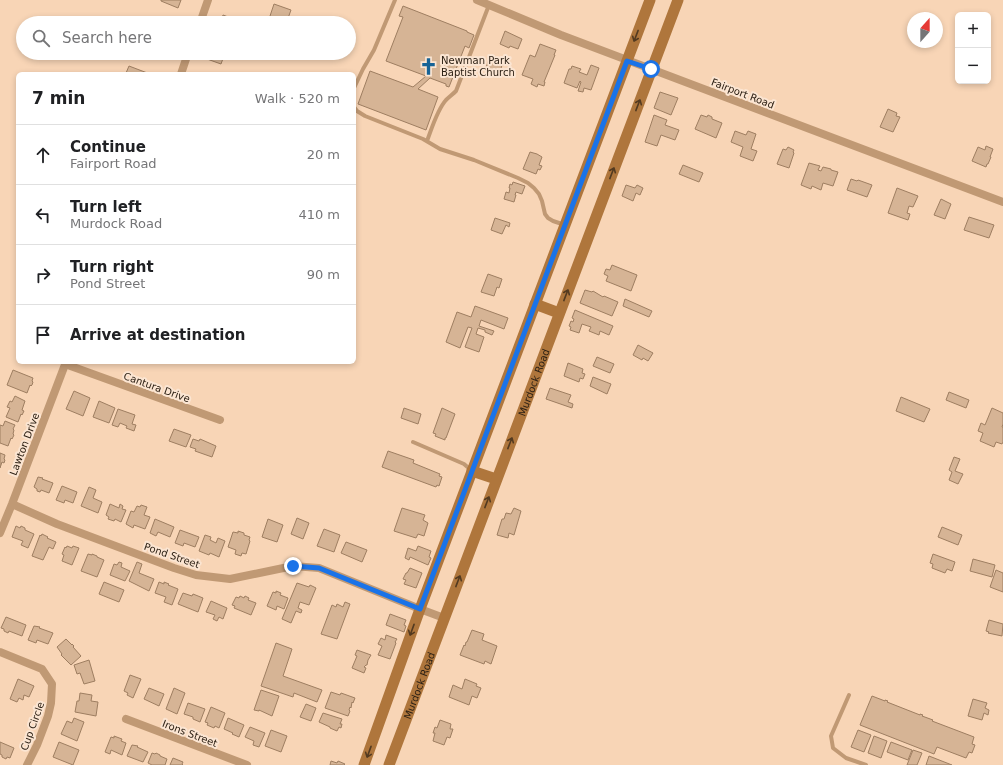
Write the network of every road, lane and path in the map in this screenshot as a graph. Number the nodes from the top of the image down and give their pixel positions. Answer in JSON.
{"nodes":[{"id":1,"x":208,"y":0,"type":"edge"},
{"id":2,"x":395,"y":0,"type":"edge"},
{"id":3,"x":477,"y":0,"type":"edge"},
{"id":4,"x":650,"y":0,"type":"edge"},
{"id":5,"x":678,"y":0,"type":"edge"},
{"id":6,"x":489,"y":5,"type":"junction"},
{"id":7,"x":202,"y":16,"type":"edge"},
{"id":8,"x":185,"y":60,"type":"edge"},
{"id":9,"x":627,"y":61,"type":"junction"},
{"id":10,"x":651,"y":69,"type":"junction"},
{"id":11,"x":181,"y":72,"type":"edge"},
{"id":12,"x":356,"y":84,"type":"edge"},
{"id":13,"x":356,"y":110,"type":"edge"},
{"id":14,"x":427,"y":141,"type":"junction"},
{"id":15,"x":1003,"y":202,"type":"edge"},
{"id":16,"x":565,"y":225,"type":"junction"},
{"id":17,"x":535,"y":304,"type":"junction"},
{"id":18,"x":559,"y":313,"type":"junction"},
{"id":19,"x":66,"y":364,"type":"edge"},
{"id":20,"x":69,"y":364,"type":"edge"},
{"id":21,"x":220,"y":420,"type":"dead end"},
{"id":22,"x":413,"y":442,"type":"dead end"},
{"id":23,"x":472,"y":471,"type":"junction"},
{"id":24,"x":496,"y":479,"type":"junction"},
{"id":25,"x":12,"y":504,"type":"junction"},
{"id":26,"x":0,"y":533,"type":"edge"},
{"id":27,"x":420,"y":609,"type":"junction"},
{"id":28,"x":444,"y":618,"type":"junction"},
{"id":29,"x":0,"y":652,"type":"edge"},
{"id":30,"x":848,"y":695,"type":"dead end"},
{"id":31,"x":126,"y":719,"type":"dead end"},
{"id":32,"x":27,"y":765,"type":"edge"},
{"id":33,"x":247,"y":765,"type":"edge"},
{"id":34,"x":364,"y":765,"type":"edge"},
{"id":35,"x":389,"y":765,"type":"edge"},
{"id":36,"x":866,"y":765,"type":"edge"}],
"edges":[{"from":1,"to":7,"type":"street"},
{"from":2,"to":12,"type":"lane"},
{"from":3,"to":6,"type":"street","name":"Fairport Road"},
{"from":4,"to":9,"type":"main road","one_way":true},
{"from":5,"to":10,"type":"main road","name":"Murdock Road"},
{"from":6,"to":9,"type":"street","name":"Fairport Road"},
{"from":6,"to":14,"type":"lane"},
{"from":8,"to":11,"type":"street"},
{"from":9,"to":10,"type":"street","name":"Fairport Road"},
{"from":9,"to":16,"type":"main road"},
{"from":10,"to":15,"type":"street","name":"Fairport Road"},
{"from":18,"to":10,"type":"main road","name":"Murdock Road","one_way":true},
{"from":13,"to":14,"type":"lane"},
{"from":14,"to":16,"type":"lane"},
{"from":16,"to":17,"type":"main road"},
{"from":17,"to":18,"type":"main road"},
{"from":17,"to":23,"type":"main road"},
{"from":24,"to":18,"type":"main road","name":"Murdock Road","one_way":true},
{"from":19,"to":25,"type":"street","name":"Lawton Drive"},
{"from":20,"to":21,"type":"street","name":"Cantura Drive"},
{"from":22,"to":23,"type":"lane"},
{"from":23,"to":24,"type":"main road"},
{"from":23,"to":27,"type":"main road"},
{"from":28,"to":24,"type":"main road","name":"Murdock Road","one_way":true},
{"from":25,"to":26,"type":"street","name":"Lawton Drive"},
{"from":25,"to":27,"type":"street","name":"Pond Street"},
{"from":27,"to":28,"type":"street","name":"Pond Street"},
{"from":27,"to":34,"type":"main road","one_way":true},
{"from":28,"to":35,"type":"main road","name":"Murdock Road"},
{"from":29,"to":32,"type":"street","name":"Cup Circle"},
{"from":30,"to":36,"type":"lane"},
{"from":31,"to":33,"type":"street","name":"Irons Street"}]}
